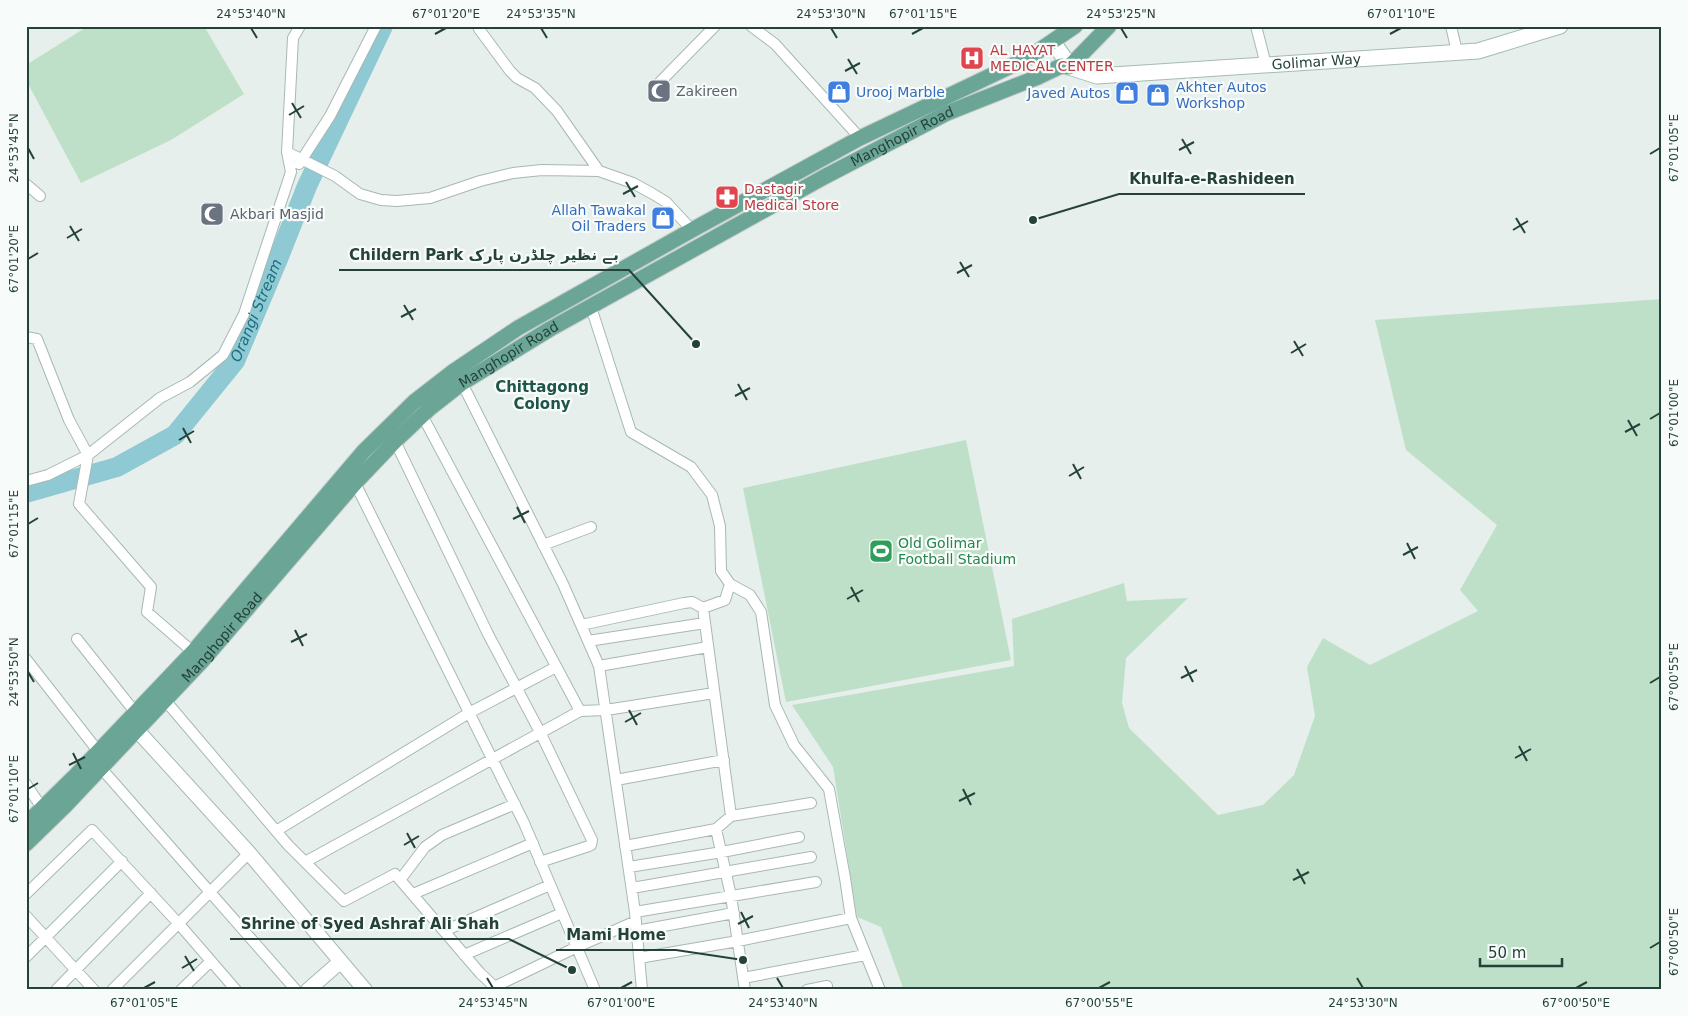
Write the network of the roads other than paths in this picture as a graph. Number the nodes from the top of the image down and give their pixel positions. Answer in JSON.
{"nodes":[{"id":1,"x":300,"y":26,"type":"edge"},
{"id":2,"x":376,"y":26,"type":"edge"},
{"id":3,"x":715,"y":26,"type":"edge"},
{"id":4,"x":751,"y":26,"type":"edge"},
{"id":5,"x":1075,"y":26,"type":"edge"},
{"id":6,"x":1109,"y":26,"type":"edge"},
{"id":7,"x":1256,"y":26,"type":"edge"},
{"id":8,"x":1451,"y":26,"type":"edge"},
{"id":9,"x":1560,"y":26,"type":"edge"},
{"id":10,"x":479,"y":29,"type":"dead end"},
{"id":11,"x":1053,"y":42,"type":"junction"},
{"id":12,"x":1457,"y":52,"type":"junction"},
{"id":13,"x":1266,"y":65,"type":"junction"},
{"id":14,"x":1069,"y":67,"type":"junction"},
{"id":15,"x":660,"y":82,"type":"dead end"},
{"id":16,"x":860,"y":138,"type":"junction"},
{"id":17,"x":287,"y":152,"type":"junction"},
{"id":18,"x":302,"y":160,"type":"junction"},
{"id":19,"x":599,"y":170,"type":"junction"},
{"id":20,"x":291,"y":172,"type":"junction"},
{"id":21,"x":26,"y":184,"type":"edge"},
{"id":22,"x":40,"y":196,"type":"dead end"},
{"id":23,"x":692,"y":230,"type":"junction"},
{"id":24,"x":591,"y":307,"type":"junction"},
{"id":25,"x":26,"y":337,"type":"edge"},
{"id":26,"x":462,"y":383,"type":"junction"},
{"id":27,"x":422,"y":415,"type":"junction"},
{"id":28,"x":395,"y":441,"type":"junction"},
{"id":29,"x":88,"y":454,"type":"junction"},
{"id":30,"x":26,"y":481,"type":"edge"},
{"id":31,"x":355,"y":482,"type":"junction"},
{"id":32,"x":591,"y":527,"type":"dead end"},
{"id":33,"x":543,"y":545,"type":"junction"},
{"id":34,"x":730,"y":584,"type":"junction"},
{"id":35,"x":703,"y":608,"type":"junction"},
{"id":36,"x":705,"y":623,"type":"junction"},
{"id":37,"x":581,"y":625,"type":"junction"},
{"id":38,"x":77,"y":639,"type":"dead end"},
{"id":39,"x":588,"y":641,"type":"junction"},
{"id":40,"x":708,"y":647,"type":"junction"},
{"id":41,"x":193,"y":652,"type":"junction"},
{"id":42,"x":26,"y":659,"type":"edge"},
{"id":43,"x":599,"y":666,"type":"junction"},
{"id":44,"x":556,"y":667,"type":"junction"},
{"id":45,"x":516,"y":687,"type":"junction"},
{"id":46,"x":714,"y":693,"type":"junction"},
{"id":47,"x":164,"y":699,"type":"junction"},
{"id":48,"x":606,"y":710,"type":"junction"},
{"id":49,"x":580,"y":711,"type":"junction"},
{"id":50,"x":135,"y":712,"type":"junction"},
{"id":51,"x":469,"y":713,"type":"junction"},
{"id":52,"x":136,"y":729,"type":"junction"},
{"id":53,"x":541,"y":734,"type":"junction"},
{"id":54,"x":98,"y":751,"type":"junction"},
{"id":55,"x":492,"y":758,"type":"junction"},
{"id":56,"x":724,"y":760,"type":"junction"},
{"id":57,"x":101,"y":768,"type":"junction"},
{"id":58,"x":616,"y":780,"type":"junction"},
{"id":59,"x":26,"y":784,"type":"edge"},
{"id":60,"x":811,"y":802,"type":"dead end"},
{"id":61,"x":515,"y":804,"type":"junction"},
{"id":62,"x":42,"y":808,"type":"junction"},
{"id":63,"x":731,"y":816,"type":"junction"},
{"id":64,"x":26,"y":824,"type":"edge"},
{"id":65,"x":716,"y":829,"type":"junction"},
{"id":66,"x":276,"y":831,"type":"junction"},
{"id":67,"x":799,"y":838,"type":"dead end"},
{"id":68,"x":533,"y":843,"type":"junction"},
{"id":69,"x":26,"y":844,"type":"edge"},
{"id":70,"x":625,"y":846,"type":"junction"},
{"id":71,"x":722,"y":852,"type":"junction"},
{"id":72,"x":249,"y":854,"type":"junction"},
{"id":73,"x":810,"y":857,"type":"dead end"},
{"id":74,"x":122,"y":861,"type":"junction"},
{"id":75,"x":305,"y":862,"type":"junction"},
{"id":76,"x":540,"y":862,"type":"junction"},
{"id":77,"x":628,"y":867,"type":"junction"},
{"id":78,"x":726,"y":872,"type":"junction"},
{"id":79,"x":400,"y":880,"type":"junction"},
{"id":80,"x":816,"y":882,"type":"dead end"},
{"id":81,"x":550,"y":886,"type":"junction"},
{"id":82,"x":632,"y":888,"type":"junction"},
{"id":83,"x":210,"y":892,"type":"junction"},
{"id":84,"x":151,"y":893,"type":"junction"},
{"id":85,"x":26,"y":894,"type":"edge"},
{"id":86,"x":413,"y":894,"type":"junction"},
{"id":87,"x":731,"y":896,"type":"junction"},
{"id":88,"x":562,"y":912,"type":"junction"},
{"id":89,"x":734,"y":913,"type":"junction"},
{"id":90,"x":26,"y":916,"type":"edge"},
{"id":91,"x":851,"y":918,"type":"junction"},
{"id":92,"x":636,"y":922,"type":"junction"},
{"id":93,"x":179,"y":924,"type":"junction"},
{"id":94,"x":444,"y":931,"type":"junction"},
{"id":95,"x":46,"y":938,"type":"junction"},
{"id":96,"x":738,"y":941,"type":"junction"},
{"id":97,"x":577,"y":947,"type":"junction"},
{"id":98,"x":464,"y":954,"type":"junction"},
{"id":99,"x":865,"y":955,"type":"junction"},
{"id":100,"x":26,"y":957,"type":"edge"},
{"id":101,"x":639,"y":958,"type":"junction"},
{"id":102,"x":211,"y":961,"type":"junction"},
{"id":103,"x":340,"y":962,"type":"junction"},
{"id":104,"x":75,"y":970,"type":"junction"},
{"id":105,"x":744,"y":978,"type":"junction"},
{"id":106,"x":827,"y":986,"type":"dead end"},
{"id":107,"x":496,"y":988,"type":"edge"},
{"id":108,"x":56,"y":990,"type":"edge"},
{"id":109,"x":94,"y":990,"type":"edge"},
{"id":110,"x":112,"y":990,"type":"edge"},
{"id":111,"x":181,"y":990,"type":"edge"},
{"id":112,"x":236,"y":990,"type":"edge"},
{"id":113,"x":296,"y":990,"type":"edge"},
{"id":114,"x":308,"y":990,"type":"edge"},
{"id":115,"x":364,"y":990,"type":"edge"},
{"id":116,"x":596,"y":990,"type":"edge"},
{"id":117,"x":642,"y":990,"type":"edge"},
{"id":118,"x":745,"y":990,"type":"edge"},
{"id":119,"x":807,"y":990,"type":"edge"},
{"id":120,"x":880,"y":990,"type":"edge"}],
"edges":[{"from":1,"to":17,"type":"street"},
{"from":2,"to":18,"type":"street"},
{"from":3,"to":15,"type":"street"},
{"from":4,"to":16,"type":"street"},
{"from":5,"to":11,"type":"main road","name":"Manghopir Road"},
{"from":6,"to":14,"type":"main road"},
{"from":7,"to":13,"type":"street"},
{"from":8,"to":12,"type":"street"},
{"from":9,"to":12,"type":"main road","name":"Golimar Way"},
{"from":10,"to":19,"type":"street"},
{"from":11,"to":14,"type":"main road"},
{"from":11,"to":16,"type":"main road","name":"Manghopir Road"},
{"from":12,"to":13,"type":"main road","name":"Golimar Way"},
{"from":13,"to":14,"type":"main road","name":"Golimar Way"},
{"from":14,"to":24,"type":"main road","name":"Manghopir Road"},
{"from":16,"to":23,"type":"main road","name":"Manghopir Road"},
{"from":17,"to":18,"type":"street"},
{"from":17,"to":20,"type":"street"},
{"from":18,"to":19,"type":"street"},
{"from":18,"to":20,"type":"street"},
{"from":19,"to":23,"type":"street"},
{"from":20,"to":29,"type":"street"},
{"from":21,"to":22,"type":"street"},
{"from":23,"to":41,"type":"main road","name":"Manghopir Road"},
{"from":24,"to":26,"type":"main road","name":"Manghopir Road"},
{"from":24,"to":34,"type":"street"},
{"from":25,"to":29,"type":"street"},
{"from":26,"to":27,"type":"main road","name":"Manghopir Road"},
{"from":26,"to":33,"type":"street"},
{"from":27,"to":28,"type":"main road","name":"Manghopir Road"},
{"from":27,"to":44,"type":"street"},
{"from":28,"to":31,"type":"main road","name":"Manghopir Road"},
{"from":28,"to":45,"type":"street"},
{"from":29,"to":30,"type":"street"},
{"from":29,"to":41,"type":"street"},
{"from":31,"to":47,"type":"main road","name":"Manghopir Road"},
{"from":31,"to":51,"type":"street"},
{"from":32,"to":33,"type":"street"},
{"from":33,"to":37,"type":"street"},
{"from":34,"to":35,"type":"street"},
{"from":34,"to":91,"type":"street"},
{"from":35,"to":36,"type":"street"},
{"from":35,"to":37,"type":"street"},
{"from":36,"to":39,"type":"street"},
{"from":36,"to":40,"type":"street"},
{"from":37,"to":39,"type":"street"},
{"from":38,"to":50,"type":"street"},
{"from":39,"to":43,"type":"street"},
{"from":40,"to":43,"type":"street"},
{"from":40,"to":46,"type":"street"},
{"from":41,"to":50,"type":"main road","name":"Manghopir Road"},
{"from":42,"to":54,"type":"street"},
{"from":43,"to":48,"type":"street"},
{"from":44,"to":45,"type":"street"},
{"from":44,"to":49,"type":"street"},
{"from":45,"to":51,"type":"street"},
{"from":45,"to":53,"type":"street"},
{"from":46,"to":48,"type":"street"},
{"from":46,"to":56,"type":"street"},
{"from":47,"to":52,"type":"main road","name":"Manghopir Road"},
{"from":47,"to":66,"type":"street"},
{"from":48,"to":49,"type":"street"},
{"from":48,"to":58,"type":"street"},
{"from":49,"to":53,"type":"street"},
{"from":50,"to":54,"type":"main road","name":"Manghopir Road"},
{"from":51,"to":55,"type":"street"},
{"from":51,"to":66,"type":"street"},
{"from":52,"to":57,"type":"main road","name":"Manghopir Road"},
{"from":52,"to":72,"type":"street"},
{"from":53,"to":55,"type":"street"},
{"from":53,"to":76,"type":"street"},
{"from":54,"to":62,"type":"main road","name":"Manghopir Road"},
{"from":55,"to":61,"type":"street"},
{"from":55,"to":75,"type":"street"},
{"from":56,"to":58,"type":"street"},
{"from":56,"to":63,"type":"street"},
{"from":57,"to":69,"type":"main road","name":"Manghopir Road"},
{"from":57,"to":83,"type":"street"},
{"from":58,"to":70,"type":"street"},
{"from":59,"to":62,"type":"street"},
{"from":60,"to":63,"type":"street"},
{"from":61,"to":68,"type":"street"},
{"from":61,"to":79,"type":"street"},
{"from":62,"to":64,"type":"main road","name":"Manghopir Road"},
{"from":63,"to":65,"type":"street"},
{"from":65,"to":70,"type":"street"},
{"from":65,"to":71,"type":"street"},
{"from":66,"to":75,"type":"street"},
{"from":67,"to":71,"type":"street"},
{"from":68,"to":76,"type":"street"},
{"from":68,"to":86,"type":"street"},
{"from":70,"to":77,"type":"street"},
{"from":71,"to":77,"type":"street"},
{"from":71,"to":78,"type":"street"},
{"from":72,"to":83,"type":"street"},
{"from":72,"to":103,"type":"street"},
{"from":73,"to":78,"type":"street"},
{"from":74,"to":84,"type":"street"},
{"from":74,"to":85,"type":"street"},
{"from":74,"to":95,"type":"street"},
{"from":75,"to":79,"type":"street"},
{"from":76,"to":81,"type":"street"},
{"from":77,"to":82,"type":"street"},
{"from":78,"to":82,"type":"street"},
{"from":78,"to":87,"type":"street"},
{"from":79,"to":86,"type":"street"},
{"from":80,"to":87,"type":"street"},
{"from":81,"to":88,"type":"street"},
{"from":81,"to":94,"type":"street"},
{"from":82,"to":92,"type":"street"},
{"from":83,"to":93,"type":"street"},
{"from":83,"to":113,"type":"street"},
{"from":84,"to":93,"type":"street"},
{"from":84,"to":104,"type":"street"},
{"from":86,"to":94,"type":"street"},
{"from":87,"to":89,"type":"street"},
{"from":87,"to":92,"type":"street"},
{"from":88,"to":97,"type":"street"},
{"from":88,"to":98,"type":"street"},
{"from":89,"to":92,"type":"street"},
{"from":89,"to":96,"type":"street"},
{"from":90,"to":95,"type":"street"},
{"from":91,"to":96,"type":"street"},
{"from":91,"to":99,"type":"street"},
{"from":92,"to":97,"type":"street"},
{"from":92,"to":101,"type":"street"},
{"from":93,"to":102,"type":"street"},
{"from":93,"to":110,"type":"street"},
{"from":94,"to":98,"type":"street"},
{"from":95,"to":100,"type":"street"},
{"from":95,"to":104,"type":"street"},
{"from":96,"to":101,"type":"street"},
{"from":96,"to":105,"type":"street"},
{"from":97,"to":107,"type":"street"},
{"from":97,"to":116,"type":"street"},
{"from":98,"to":107,"type":"street"},
{"from":99,"to":105,"type":"street"},
{"from":99,"to":120,"type":"street"},
{"from":101,"to":117,"type":"street"},
{"from":102,"to":111,"type":"street"},
{"from":102,"to":112,"type":"street"},
{"from":103,"to":114,"type":"street"},
{"from":103,"to":115,"type":"street"},
{"from":104,"to":108,"type":"street"},
{"from":104,"to":109,"type":"street"},
{"from":105,"to":118,"type":"street"},
{"from":106,"to":119,"type":"street"}]}
